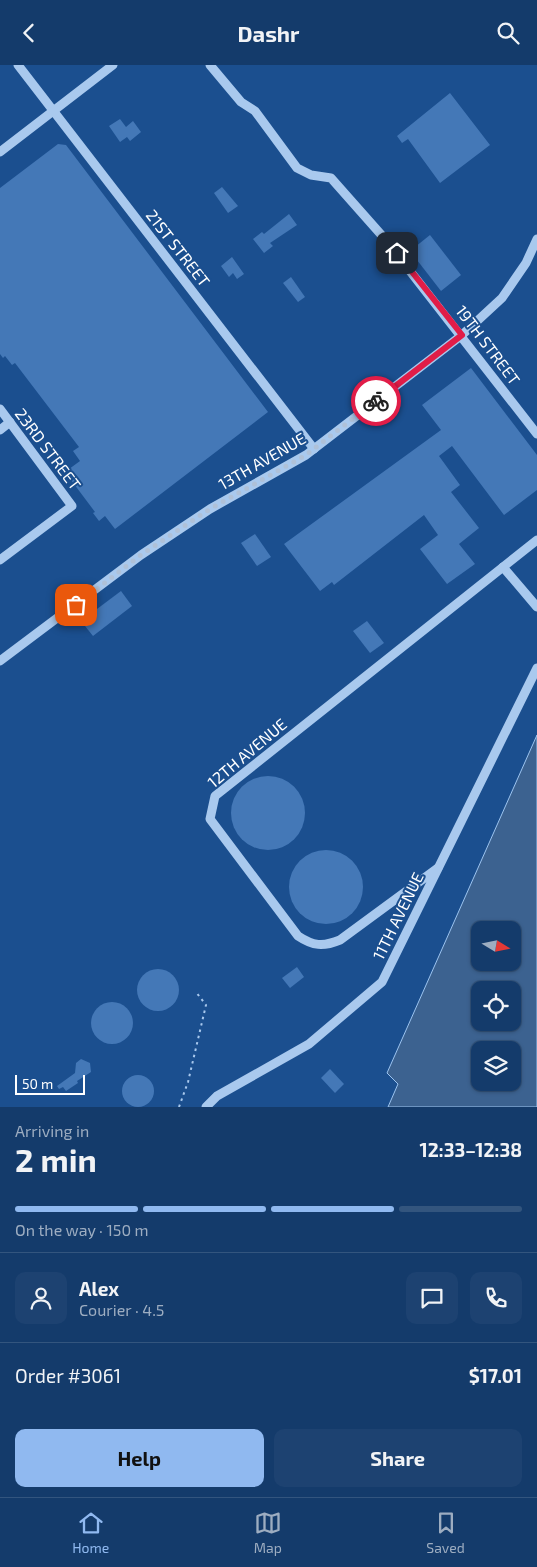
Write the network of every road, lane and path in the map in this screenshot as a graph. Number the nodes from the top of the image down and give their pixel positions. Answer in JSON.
{"nodes":[{"id":1,"x":18,"y":65,"type":"edge"},
{"id":2,"x":113,"y":65,"type":"edge"},
{"id":3,"x":210,"y":65,"type":"edge"},
{"id":4,"x":53,"y":111,"type":"junction"},
{"id":5,"x":0,"y":152,"type":"edge"},
{"id":6,"x":537,"y":239,"type":"edge"},
{"id":7,"x":462,"y":335,"type":"junction"},
{"id":8,"x":0,"y":409,"type":"edge"},
{"id":9,"x":10,"y":422,"type":"junction"},
{"id":10,"x":0,"y":430,"type":"edge"},
{"id":11,"x":537,"y":434,"type":"edge"},
{"id":12,"x":314,"y":449,"type":"junction"},
{"id":13,"x":537,"y":541,"type":"edge"},
{"id":14,"x":0,"y":560,"type":"edge"},
{"id":15,"x":503,"y":567,"type":"junction"},
{"id":16,"x":537,"y":607,"type":"edge"},
{"id":17,"x":0,"y":661,"type":"edge"},
{"id":18,"x":537,"y":668,"type":"edge"},
{"id":19,"x":438,"y":869,"type":"junction"},
{"id":20,"x":196,"y":991,"type":"dead end"},
{"id":21,"x":179,"y":1107,"type":"edge"},
{"id":22,"x":206,"y":1107,"type":"edge"}],
"edges":[{"from":1,"to":4,"type":"lane","name":"21ST STREET"},
{"from":2,"to":4,"type":"lane"},
{"from":3,"to":7,"type":"lane","name":"19TH STREET"},
{"from":4,"to":5,"type":"lane"},
{"from":4,"to":12,"type":"lane","name":"21ST STREET"},
{"from":6,"to":7,"type":"lane","name":"13TH AVENUE"},
{"from":7,"to":11,"type":"lane","name":"19TH STREET"},
{"from":7,"to":12,"type":"lane","name":"13TH AVENUE"},
{"from":8,"to":9,"type":"lane","name":"23RD STREET"},
{"from":9,"to":10,"type":"lane"},
{"from":9,"to":14,"type":"lane","name":"23RD STREET"},
{"from":12,"to":17,"type":"lane","name":"13TH AVENUE"},
{"from":13,"to":15,"type":"lane","name":"12TH AVENUE"},
{"from":15,"to":16,"type":"lane"},
{"from":15,"to":19,"type":"lane","name":"12TH AVENUE"},
{"from":18,"to":19,"type":"lane","name":"11TH AVENUE"},
{"from":19,"to":22,"type":"lane","name":"11TH AVENUE"},
{"from":20,"to":21,"type":"path"}]}
